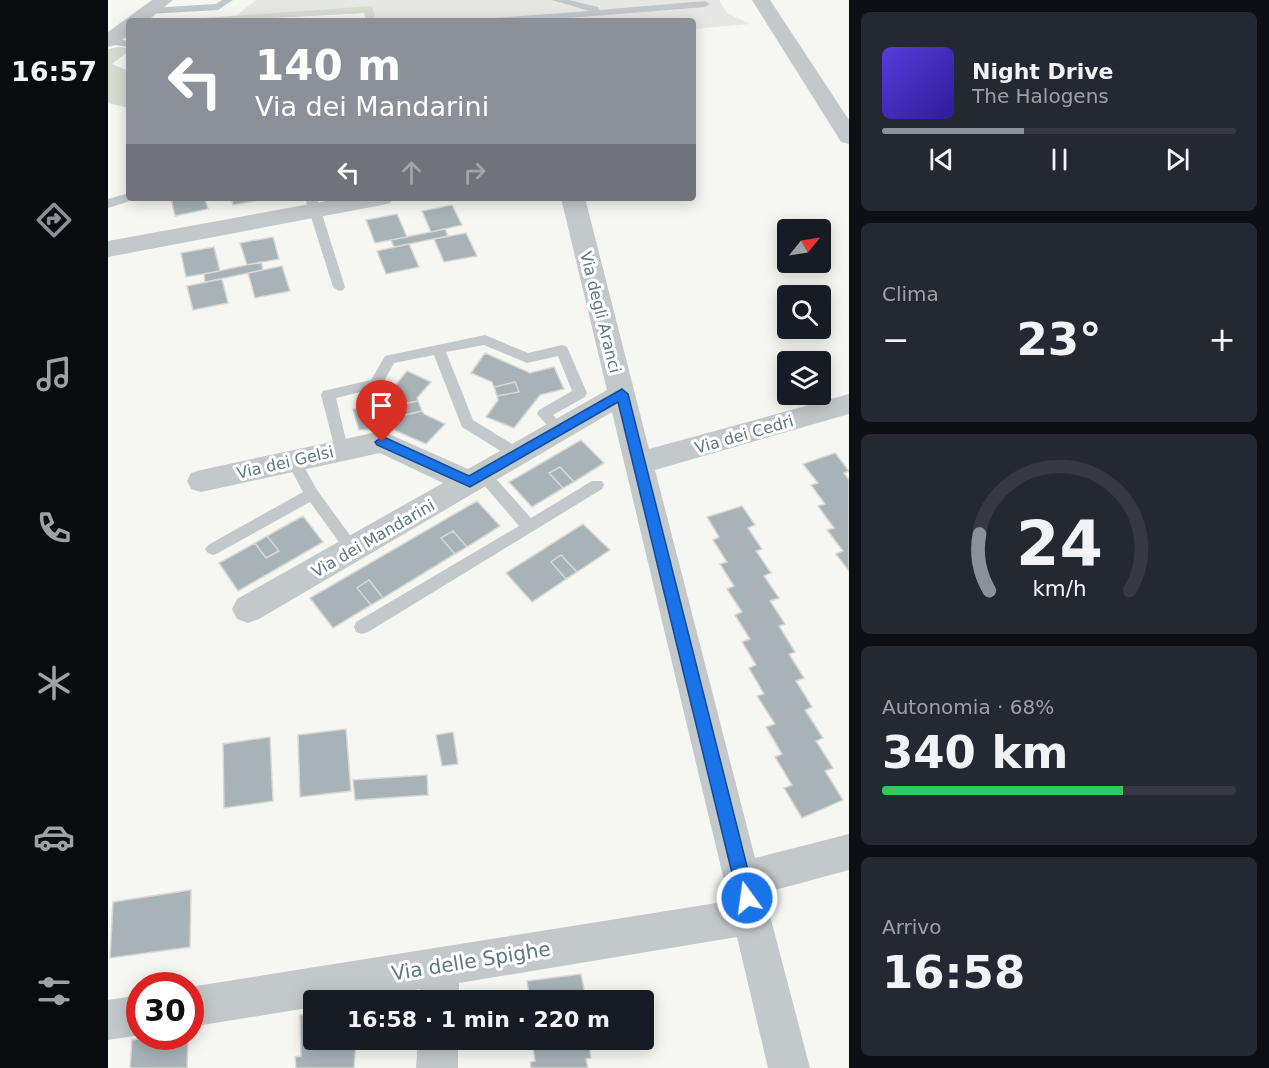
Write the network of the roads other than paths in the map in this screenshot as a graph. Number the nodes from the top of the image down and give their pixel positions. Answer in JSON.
{"nodes":[{"id":1,"x":228,"y":0,"type":"edge"},
{"id":2,"x":558,"y":0,"type":"edge"},
{"id":3,"x":761,"y":0,"type":"edge"},
{"id":4,"x":705,"y":4,"type":"dead end"},
{"id":5,"x":150,"y":11,"type":"edge"},
{"id":6,"x":609,"y":12,"type":"junction"},
{"id":7,"x":534,"y":18,"type":"edge"},
{"id":8,"x":126,"y":28,"type":"edge"},
{"id":9,"x":108,"y":41,"type":"edge"},
{"id":10,"x":126,"y":44,"type":"edge"},
{"id":11,"x":849,"y":137,"type":"edge"},
{"id":12,"x":126,"y":198,"type":"edge"},
{"id":13,"x":348,"y":201,"type":"edge"},
{"id":14,"x":574,"y":201,"type":"edge"},
{"id":15,"x":108,"y":204,"type":"edge"},
{"id":16,"x":313,"y":204,"type":"edge"},
{"id":17,"x":108,"y":249,"type":"edge"},
{"id":18,"x":339,"y":287,"type":"dead end"},
{"id":19,"x":438,"y":349,"type":"junction"},
{"id":20,"x":622,"y":394,"type":"junction"},
{"id":21,"x":849,"y":404,"type":"edge"},
{"id":22,"x":560,"y":430,"type":"junction"},
{"id":23,"x":341,"y":449,"type":"junction"},
{"id":24,"x":517,"y":454,"type":"junction"},
{"id":25,"x":293,"y":460,"type":"junction"},
{"id":26,"x":639,"y":463,"type":"junction"},
{"id":27,"x":476,"y":478,"type":"junction"},
{"id":28,"x":201,"y":481,"type":"dead end"},
{"id":29,"x":597,"y":485,"type":"dead end"},
{"id":30,"x":312,"y":494,"type":"junction"},
{"id":31,"x":529,"y":528,"type":"junction"},
{"id":32,"x":213,"y":549,"type":"dead end"},
{"id":33,"x":352,"y":549,"type":"junction"},
{"id":34,"x":248,"y":609,"type":"dead end"},
{"id":35,"x":362,"y":627,"type":"dead end"},
{"id":36,"x":849,"y":852,"type":"edge"},
{"id":37,"x":747,"y":898,"type":"junction"},
{"id":38,"x":439,"y":983,"type":"edge"},
{"id":39,"x":204,"y":1006,"type":"edge"},
{"id":40,"x":126,"y":1017,"type":"edge"},
{"id":41,"x":108,"y":1020,"type":"edge"},
{"id":42,"x":438,"y":1050,"type":"edge"},
{"id":43,"x":438,"y":1068,"type":"edge"},
{"id":44,"x":789,"y":1068,"type":"edge"}],
"edges":[{"from":1,"to":5,"type":"lane"},
{"from":2,"to":6,"type":"lane"},
{"from":3,"to":11,"type":"street"},
{"from":4,"to":6,"type":"lane"},
{"from":6,"to":7,"type":"lane"},
{"from":8,"to":9,"type":"street"},
{"from":9,"to":10,"type":"lane"},
{"from":12,"to":15,"type":"lane"},
{"from":13,"to":16,"type":"street"},
{"from":14,"to":20,"type":"street","name":"Via degli Aranci"},
{"from":16,"to":17,"type":"street"},
{"from":16,"to":18,"type":"lane"},
{"from":19,"to":22,"type":"lane"},
{"from":19,"to":23,"type":"lane"},
{"from":19,"to":24,"type":"lane"},
{"from":20,"to":22,"type":"street","name":"Via dei Mandarini"},
{"from":20,"to":26,"type":"street","name":"Via degli Aranci"},
{"from":21,"to":26,"type":"street","name":"Via dei Cedri"},
{"from":22,"to":24,"type":"street","name":"Via dei Mandarini"},
{"from":23,"to":25,"type":"street","name":"Via dei Gelsi"},
{"from":23,"to":27,"type":"street","name":"Via dei Gelsi"},
{"from":24,"to":27,"type":"street","name":"Via dei Mandarini"},
{"from":25,"to":28,"type":"street","name":"Via dei Gelsi"},
{"from":25,"to":30,"type":"lane"},
{"from":26,"to":37,"type":"street","name":"Via degli Aranci"},
{"from":27,"to":31,"type":"lane"},
{"from":27,"to":33,"type":"street","name":"Via dei Mandarini"},
{"from":29,"to":31,"type":"lane"},
{"from":30,"to":32,"type":"lane"},
{"from":30,"to":33,"type":"lane"},
{"from":31,"to":35,"type":"lane"},
{"from":33,"to":34,"type":"street","name":"Via dei Mandarini"},
{"from":36,"to":37,"type":"street","name":"Via delle Spighe"},
{"from":37,"to":38,"type":"street","name":"Via delle Spighe"},
{"from":37,"to":44,"type":"street","name":"Via degli Aranci"},
{"from":38,"to":39,"type":"street","name":"Via delle Spighe"},
{"from":40,"to":41,"type":"street"},
{"from":42,"to":43,"type":"street"}]}
